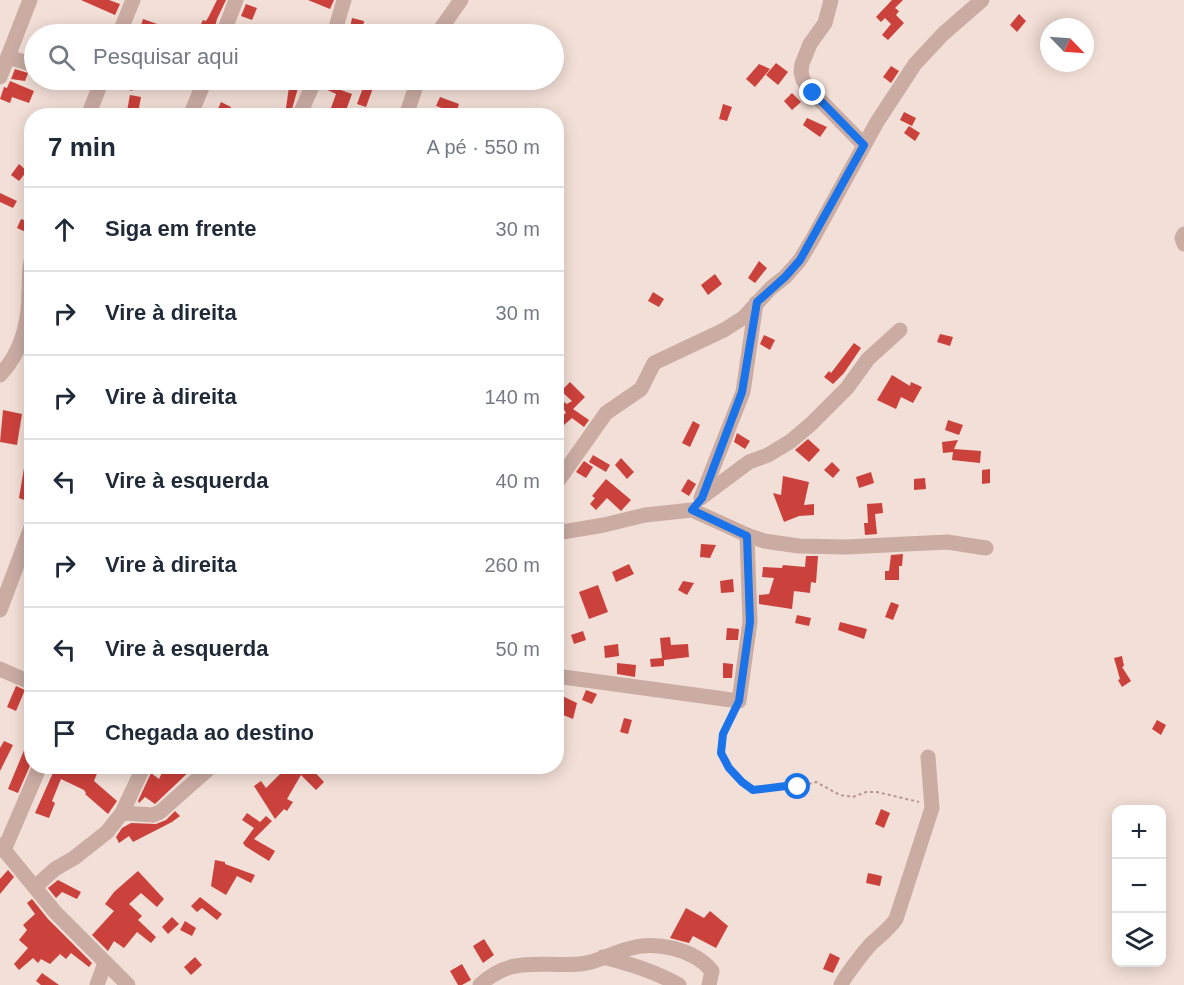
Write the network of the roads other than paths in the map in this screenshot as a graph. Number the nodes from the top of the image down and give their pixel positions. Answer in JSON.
{"nodes":[{"id":1,"x":30,"y":0,"type":"edge"},
{"id":2,"x":133,"y":0,"type":"edge"},
{"id":3,"x":236,"y":0,"type":"edge"},
{"id":4,"x":344,"y":0,"type":"edge"},
{"id":5,"x":461,"y":0,"type":"edge"},
{"id":6,"x":831,"y":0,"type":"edge"},
{"id":7,"x":982,"y":0,"type":"edge"},
{"id":8,"x":123,"y":24,"type":"edge"},
{"id":9,"x":227,"y":24,"type":"edge"},
{"id":10,"x":337,"y":24,"type":"edge"},
{"id":11,"x":444,"y":24,"type":"edge"},
{"id":12,"x":8,"y":57,"type":"junction"},
{"id":13,"x":24,"y":62,"type":"edge"},
{"id":14,"x":0,"y":77,"type":"edge"},
{"id":15,"x":95,"y":90,"type":"edge"},
{"id":16,"x":201,"y":90,"type":"edge"},
{"id":17,"x":311,"y":90,"type":"edge"},
{"id":18,"x":415,"y":90,"type":"edge"},
{"id":19,"x":90,"y":108,"type":"edge"},
{"id":20,"x":193,"y":108,"type":"edge"},
{"id":21,"x":303,"y":108,"type":"edge"},
{"id":22,"x":409,"y":108,"type":"edge"},
{"id":23,"x":864,"y":145,"type":"junction"},
{"id":24,"x":1184,"y":234,"type":"edge"},
{"id":25,"x":1184,"y":244,"type":"edge"},
{"id":26,"x":757,"y":302,"type":"junction"},
{"id":27,"x":900,"y":330,"type":"dead end"},
{"id":28,"x":24,"y":331,"type":"edge"},
{"id":29,"x":0,"y":375,"type":"edge"},
{"id":30,"x":564,"y":473,"type":"edge"},
{"id":31,"x":702,"y":498,"type":"junction"},
{"id":32,"x":692,"y":510,"type":"junction"},
{"id":33,"x":564,"y":532,"type":"edge"},
{"id":34,"x":747,"y":536,"type":"junction"},
{"id":35,"x":24,"y":546,"type":"edge"},
{"id":36,"x":986,"y":548,"type":"dead end"},
{"id":37,"x":0,"y":610,"type":"edge"},
{"id":38,"x":0,"y":669,"type":"edge"},
{"id":39,"x":564,"y":677,"type":"edge"},
{"id":40,"x":24,"y":680,"type":"edge"},
{"id":41,"x":928,"y":757,"type":"dead end"},
{"id":42,"x":36,"y":774,"type":"edge"},
{"id":43,"x":140,"y":774,"type":"edge"},
{"id":44,"x":203,"y":774,"type":"edge"},
{"id":45,"x":122,"y":813,"type":"junction"},
{"id":46,"x":2,"y":848,"type":"edge"},
{"id":47,"x":36,"y":887,"type":"junction"},
{"id":48,"x":603,"y":957,"type":"junction"},
{"id":49,"x":105,"y":963,"type":"junction"},
{"id":50,"x":97,"y":985,"type":"edge"},
{"id":51,"x":128,"y":985,"type":"edge"},
{"id":52,"x":480,"y":985,"type":"edge"},
{"id":53,"x":679,"y":985,"type":"edge"},
{"id":54,"x":709,"y":985,"type":"edge"},
{"id":55,"x":841,"y":985,"type":"edge"}],
"edges":[{"from":1,"to":12,"type":"street"},
{"from":2,"to":8,"type":"street"},
{"from":3,"to":9,"type":"street"},
{"from":4,"to":10,"type":"street"},
{"from":5,"to":11,"type":"street"},
{"from":6,"to":23,"type":"street"},
{"from":7,"to":23,"type":"street"},
{"from":12,"to":13,"type":"street"},
{"from":12,"to":14,"type":"street"},
{"from":15,"to":19,"type":"street"},
{"from":16,"to":20,"type":"street"},
{"from":17,"to":21,"type":"street"},
{"from":18,"to":22,"type":"street"},
{"from":23,"to":26,"type":"street"},
{"from":24,"to":25,"type":"street"},
{"from":26,"to":30,"type":"street"},
{"from":26,"to":31,"type":"street"},
{"from":27,"to":31,"type":"street"},
{"from":28,"to":29,"type":"street"},
{"from":31,"to":32,"type":"street"},
{"from":32,"to":33,"type":"street"},
{"from":32,"to":34,"type":"street"},
{"from":34,"to":36,"type":"street"},
{"from":34,"to":39,"type":"street"},
{"from":35,"to":37,"type":"street"},
{"from":38,"to":40,"type":"street"},
{"from":41,"to":55,"type":"street"},
{"from":42,"to":46,"type":"street"},
{"from":43,"to":45,"type":"street"},
{"from":44,"to":45,"type":"street"},
{"from":45,"to":47,"type":"street"},
{"from":46,"to":47,"type":"street"},
{"from":47,"to":49,"type":"street"},
{"from":48,"to":52,"type":"street"},
{"from":48,"to":53,"type":"street"},
{"from":48,"to":54,"type":"street"},
{"from":49,"to":50,"type":"street"},
{"from":49,"to":51,"type":"street"}]}
